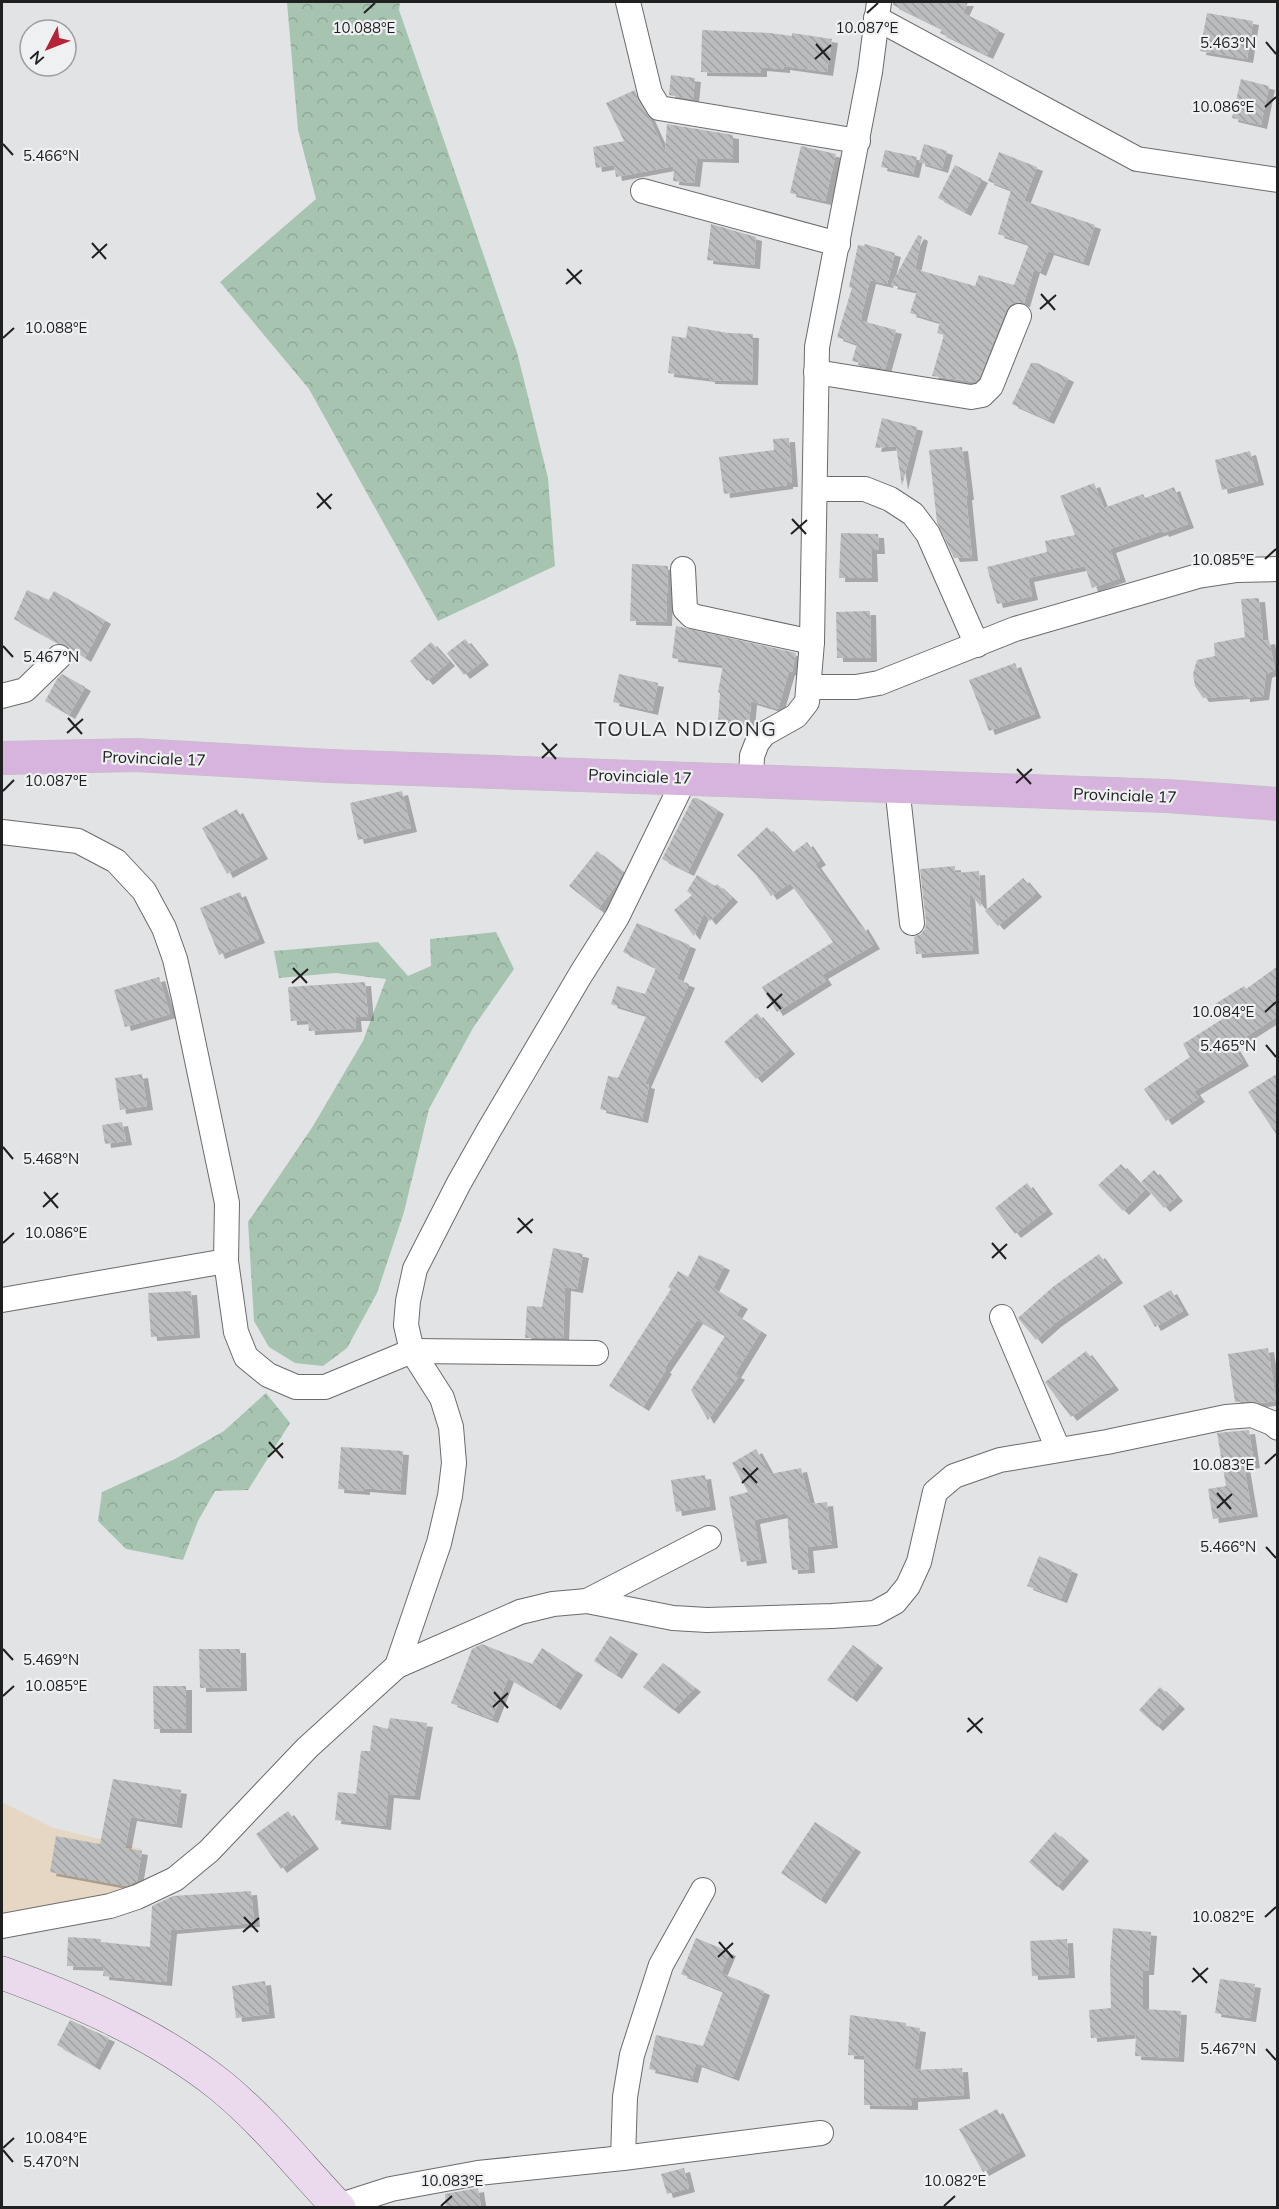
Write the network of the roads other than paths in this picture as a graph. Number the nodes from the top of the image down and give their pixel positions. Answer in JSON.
{"nodes":[{"id":1,"x":628,"y":2,"type":"edge"},
{"id":2,"x":878,"y":10,"type":"edge"},
{"id":3,"x":858,"y":141,"type":"junction"},
{"id":4,"x":1278,"y":180,"type":"edge"},
{"id":5,"x":643,"y":191,"type":"dead end"},
{"id":6,"x":838,"y":244,"type":"junction"},
{"id":7,"x":1019,"y":316,"type":"dead end"},
{"id":8,"x":816,"y":372,"type":"junction"},
{"id":9,"x":816,"y":489,"type":"junction"},
{"id":10,"x":683,"y":569,"type":"dead end"},
{"id":11,"x":1278,"y":569,"type":"edge"},
{"id":12,"x":812,"y":642,"type":"junction"},
{"id":13,"x":977,"y":645,"type":"junction"},
{"id":14,"x":59,"y":657,"type":"dead end"},
{"id":15,"x":809,"y":687,"type":"junction"},
{"id":16,"x":2,"y":696,"type":"edge"},
{"id":17,"x":2,"y":758,"type":"edge"},
{"id":18,"x":685,"y":778,"type":"junction"},
{"id":19,"x":751,"y":780,"type":"junction"},
{"id":20,"x":897,"y":786,"type":"junction"},
{"id":21,"x":1278,"y":804,"type":"edge"},
{"id":22,"x":2,"y":832,"type":"edge"},
{"id":23,"x":912,"y":923,"type":"dead end"},
{"id":24,"x":226,"y":1261,"type":"junction"},
{"id":25,"x":2,"y":1300,"type":"edge"},
{"id":26,"x":1002,"y":1317,"type":"dead end"},
{"id":27,"x":412,"y":1351,"type":"junction"},
{"id":28,"x":596,"y":1353,"type":"dead end"},
{"id":29,"x":1278,"y":1428,"type":"edge"},
{"id":30,"x":1059,"y":1449,"type":"junction"},
{"id":31,"x":708,"y":1538,"type":"dead end"},
{"id":32,"x":587,"y":1601,"type":"junction"},
{"id":33,"x":398,"y":1666,"type":"junction"},
{"id":34,"x":703,"y":1890,"type":"dead end"},
{"id":35,"x":2,"y":1926,"type":"edge"},
{"id":36,"x":2,"y":1973,"type":"edge"},
{"id":37,"x":821,"y":2133,"type":"dead end"},
{"id":38,"x":623,"y":2158,"type":"junction"},
{"id":39,"x":339,"y":2207,"type":"edge"}],
"edges":[{"from":1,"to":3,"type":"street"},
{"from":2,"to":3,"type":"street"},
{"from":2,"to":4,"type":"street"},
{"from":3,"to":6,"type":"street"},
{"from":5,"to":6,"type":"street"},
{"from":6,"to":8,"type":"street"},
{"from":7,"to":8,"type":"street"},
{"from":8,"to":9,"type":"street"},
{"from":9,"to":12,"type":"street"},
{"from":9,"to":13,"type":"street"},
{"from":10,"to":12,"type":"street"},
{"from":11,"to":13,"type":"street"},
{"from":12,"to":15,"type":"street"},
{"from":13,"to":15,"type":"street"},
{"from":14,"to":16,"type":"street"},
{"from":15,"to":19,"type":"street"},
{"from":17,"to":18,"type":"main road","name":"Provinciale 17"},
{"from":18,"to":19,"type":"main road","name":"Provinciale 17"},
{"from":18,"to":27,"type":"street"},
{"from":19,"to":20,"type":"main road","name":"Provinciale 17"},
{"from":20,"to":21,"type":"main road","name":"Provinciale 17"},
{"from":20,"to":23,"type":"street"},
{"from":22,"to":24,"type":"street"},
{"from":24,"to":25,"type":"street"},
{"from":24,"to":27,"type":"street"},
{"from":26,"to":30,"type":"street"},
{"from":27,"to":28,"type":"street"},
{"from":27,"to":33,"type":"street"},
{"from":29,"to":30,"type":"street"},
{"from":30,"to":32,"type":"street"},
{"from":31,"to":32,"type":"street"},
{"from":32,"to":33,"type":"street"},
{"from":33,"to":35,"type":"street"},
{"from":34,"to":38,"type":"street"},
{"from":36,"to":39,"type":"street"},
{"from":37,"to":38,"type":"street"},
{"from":38,"to":39,"type":"street"}]}
